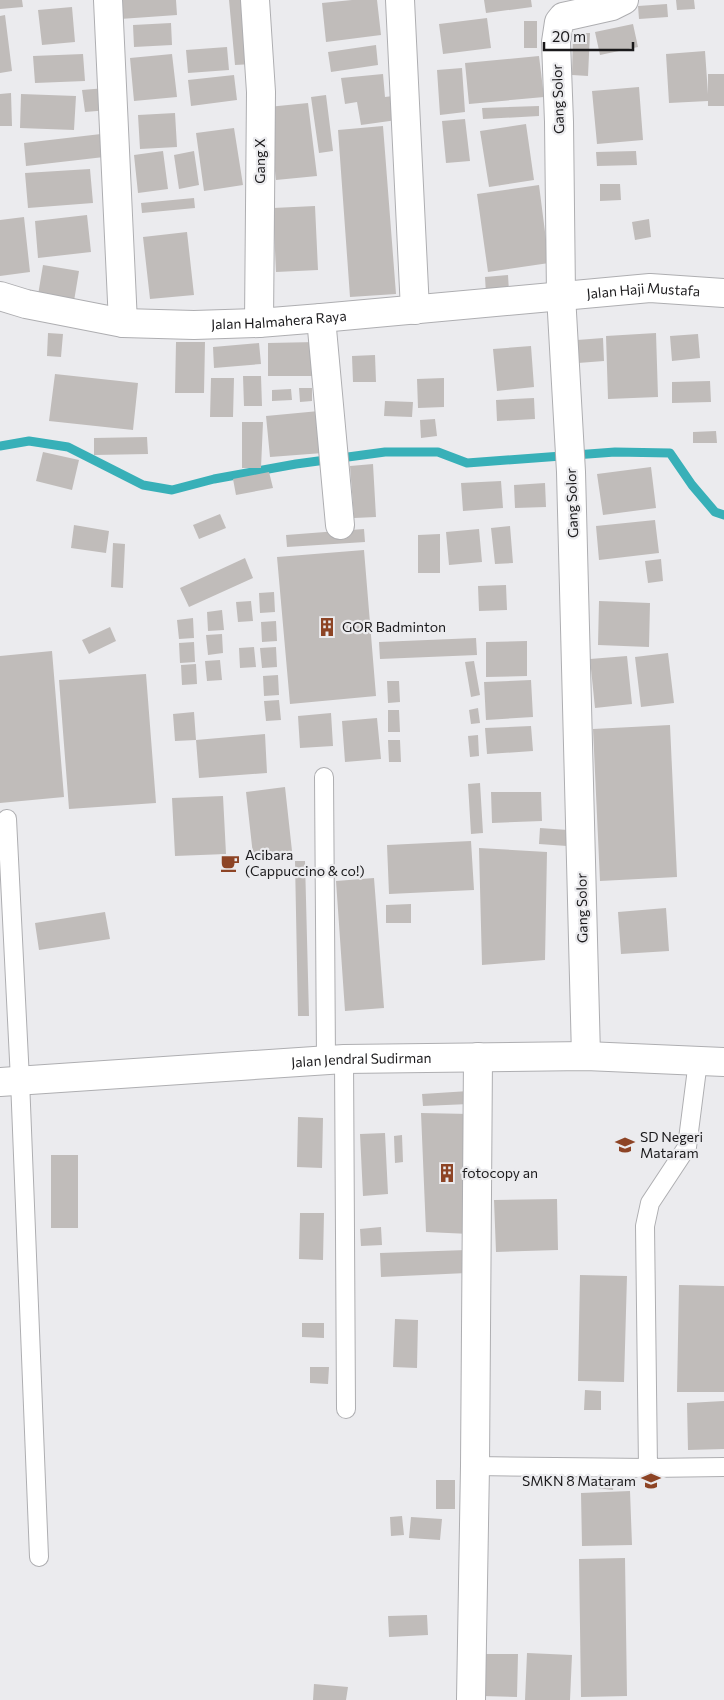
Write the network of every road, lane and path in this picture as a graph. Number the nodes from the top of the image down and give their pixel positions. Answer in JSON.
{"nodes":[{"id":1,"x":108,"y":0,"type":"edge"},
{"id":2,"x":255,"y":0,"type":"edge"},
{"id":3,"x":400,"y":0,"type":"edge"},
{"id":4,"x":624,"y":0,"type":"edge"},
{"id":5,"x":724,"y":293,"type":"edge"},
{"id":6,"x":561,"y":295,"type":"junction"},
{"id":7,"x":0,"y":296,"type":"edge"},
{"id":8,"x":415,"y":310,"type":"junction"},
{"id":9,"x":321,"y":318,"type":"junction"},
{"id":10,"x":122,"y":323,"type":"junction"},
{"id":11,"x":259,"y":323,"type":"junction"},
{"id":12,"x":340,"y":525,"type":"dead end"},
{"id":13,"x":324,"y":777,"type":"dead end"},
{"id":14,"x":7,"y":819,"type":"dead end"},
{"id":15,"x":586,"y":1056,"type":"junction"},
{"id":16,"x":478,"y":1058,"type":"junction"},
{"id":17,"x":335,"y":1060,"type":"junction"},
{"id":18,"x":711,"y":1061,"type":"edge"},
{"id":19,"x":10,"y":1081,"type":"edge"},
{"id":20,"x":346,"y":1409,"type":"dead end"},
{"id":21,"x":475,"y":1466,"type":"junction"},
{"id":22,"x":724,"y":1467,"type":"edge"},
{"id":23,"x":648,"y":1468,"type":"junction"},
{"id":24,"x":39,"y":1557,"type":"dead end"},
{"id":25,"x":471,"y":1700,"type":"edge"}],
"edges":[{"from":1,"to":10,"type":"main road"},
{"from":2,"to":11,"type":"main road","name":"Gang X"},
{"from":3,"to":8,"type":"main road"},
{"from":4,"to":6,"type":"main road","name":"Gang Solor"},
{"from":5,"to":6,"type":"main road","name":"Jalan Haji Mustafa"},
{"from":6,"to":8,"type":"main road","name":"Jalan Halmahera Raya"},
{"from":6,"to":15,"type":"main road","name":"Gang Solor"},
{"from":7,"to":10,"type":"main road","name":"Jalan Halmahera Raya"},
{"from":8,"to":9,"type":"main road","name":"Jalan Halmahera Raya"},
{"from":9,"to":11,"type":"main road","name":"Jalan Halmahera Raya"},
{"from":9,"to":12,"type":"main road"},
{"from":10,"to":11,"type":"main road","name":"Jalan Halmahera Raya"},
{"from":13,"to":17,"type":"lane"},
{"from":14,"to":19,"type":"lane"},
{"from":15,"to":16,"type":"main road","name":"Jalan Jendral Sudirman"},
{"from":15,"to":18,"type":"main road","name":"Jalan Jendral Sudirman"},
{"from":16,"to":17,"type":"main road","name":"Jalan Jendral Sudirman"},
{"from":16,"to":21,"type":"main road"},
{"from":17,"to":19,"type":"main road","name":"Jalan Jendral Sudirman"},
{"from":17,"to":20,"type":"lane"},
{"from":18,"to":23,"type":"lane"},
{"from":19,"to":24,"type":"lane"},
{"from":21,"to":23,"type":"lane"},
{"from":21,"to":25,"type":"main road"},
{"from":22,"to":23,"type":"lane"}]}
